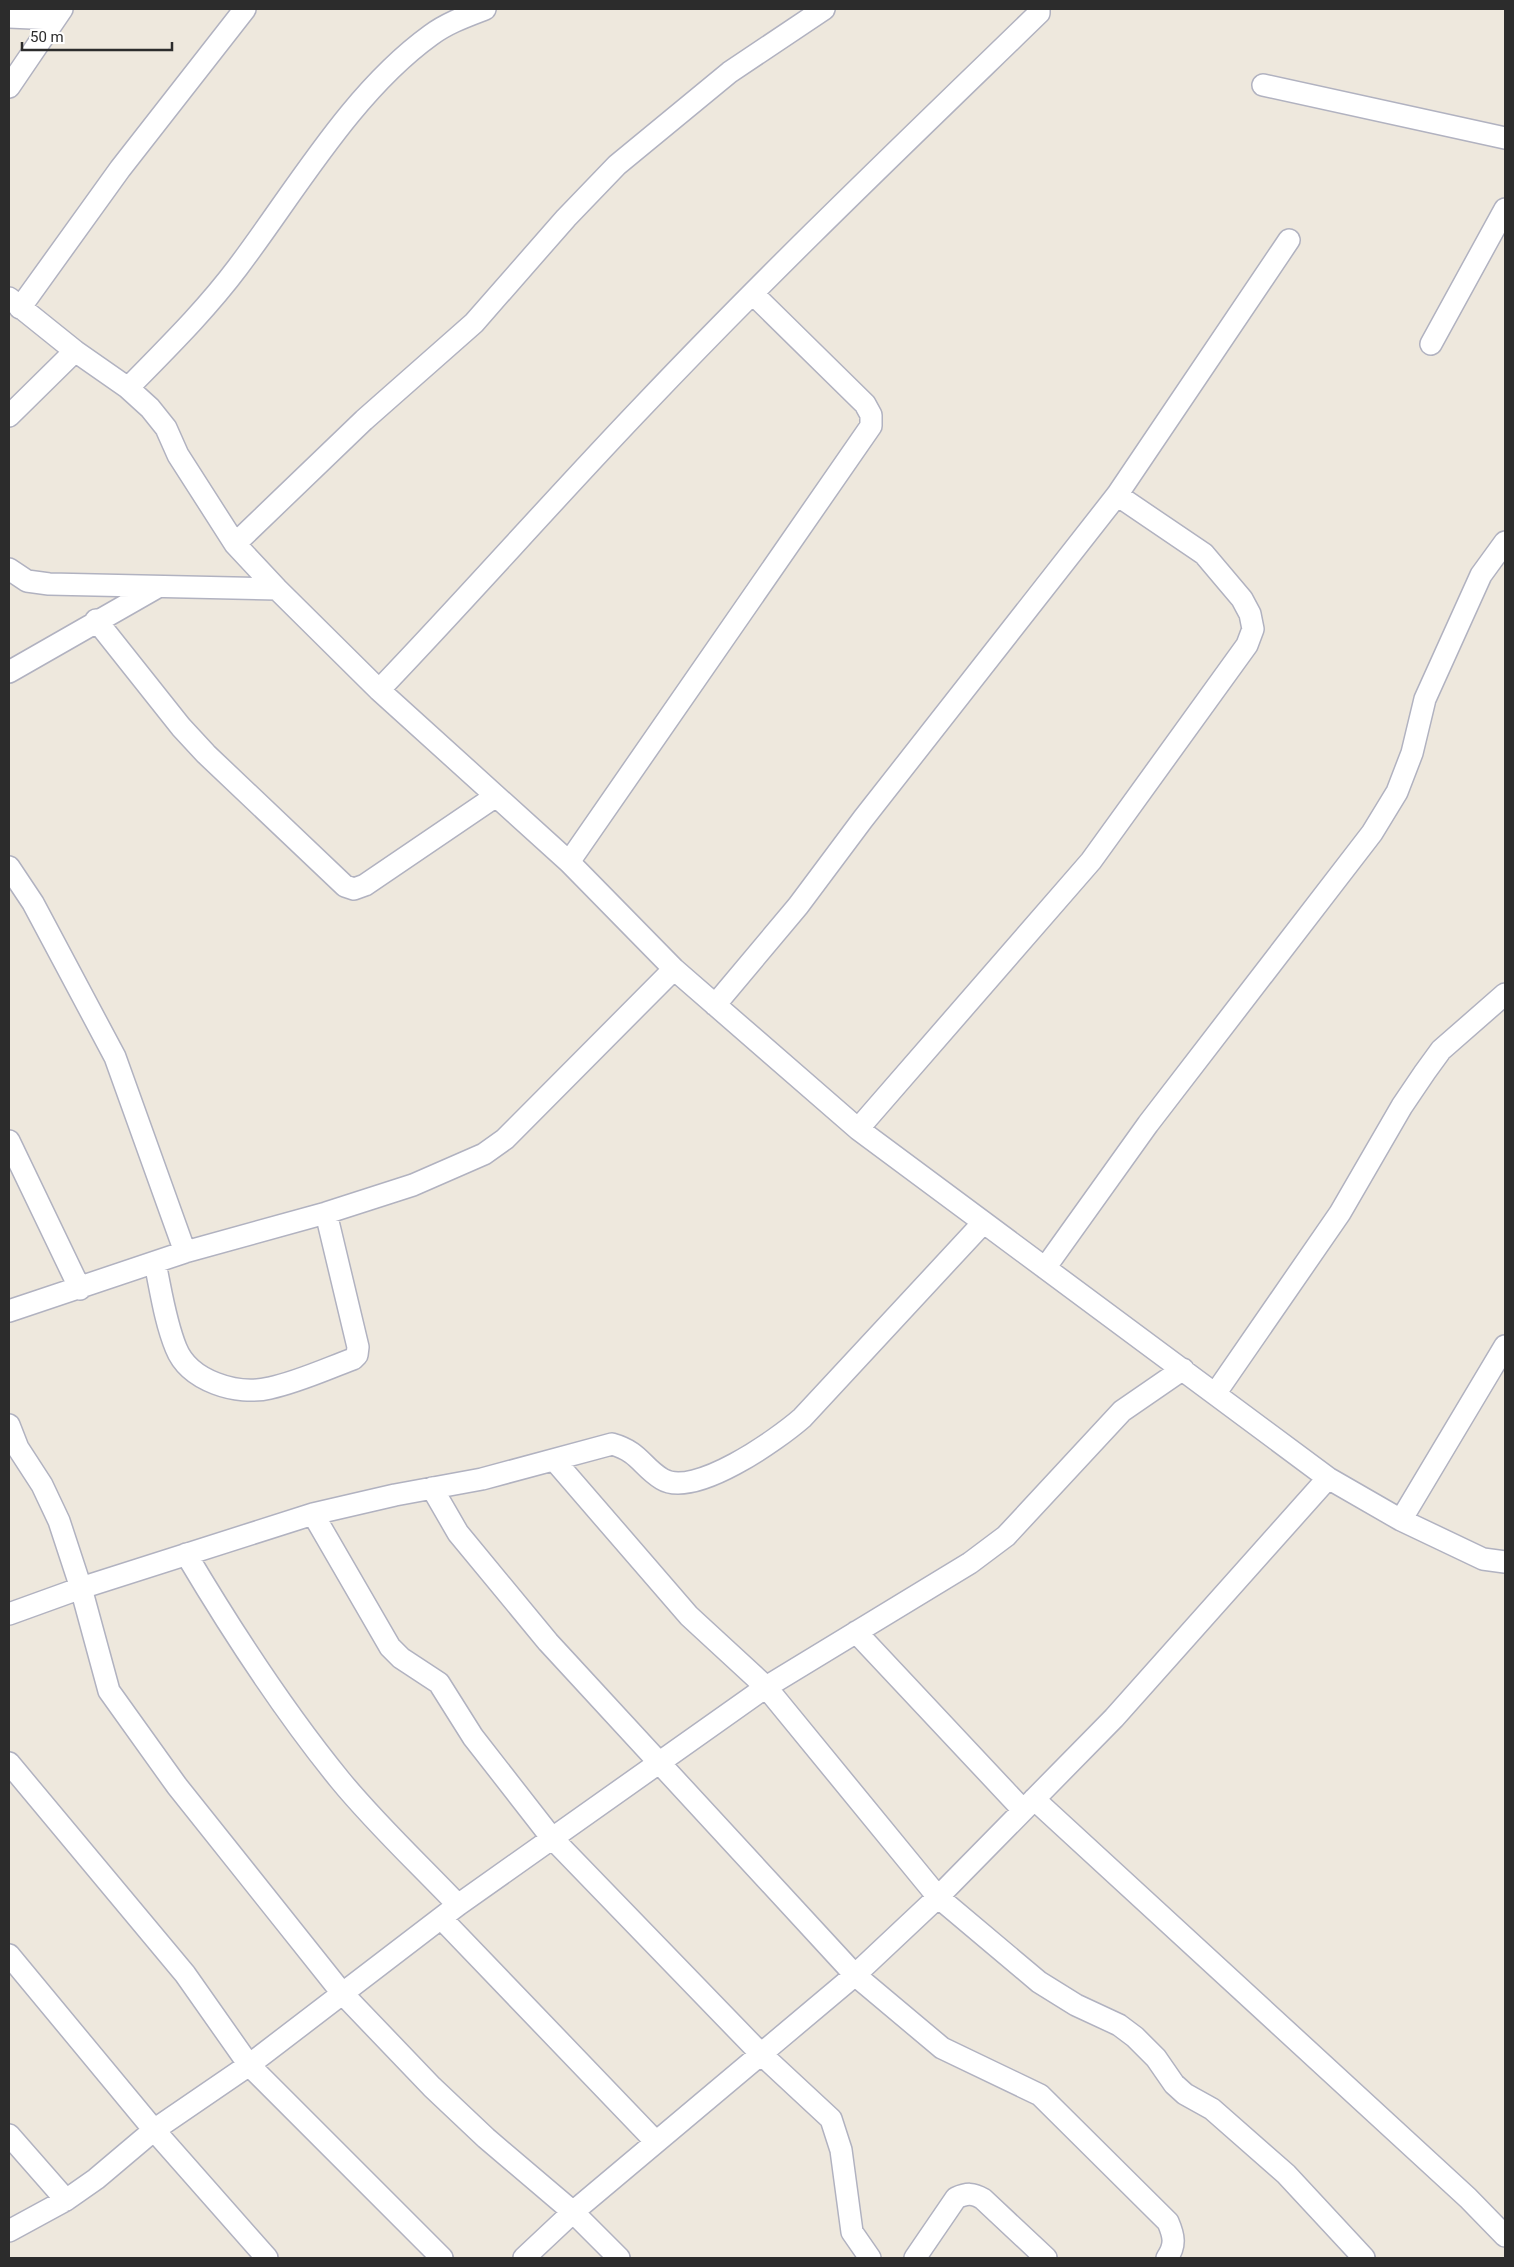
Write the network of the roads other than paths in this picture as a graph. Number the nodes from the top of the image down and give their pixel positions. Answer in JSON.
{"nodes":[{"id":1,"x":245,"y":9,"type":"edge"},
{"id":2,"x":485,"y":9,"type":"edge"},
{"id":3,"x":824,"y":9,"type":"edge"},
{"id":4,"x":1040,"y":9,"type":"edge"},
{"id":5,"x":59,"y":14,"type":"edge"},
{"id":6,"x":9,"y":17,"type":"edge"},
{"id":7,"x":1263,"y":85,"type":"dead end"},
{"id":8,"x":9,"y":87,"type":"edge"},
{"id":9,"x":1505,"y":138,"type":"edge"},
{"id":10,"x":1505,"y":209,"type":"edge"},
{"id":11,"x":1289,"y":240,"type":"dead end"},
{"id":12,"x":753,"y":294,"type":"junction"},
{"id":13,"x":15,"y":303,"type":"edge"},
{"id":14,"x":1431,"y":344,"type":"dead end"},
{"id":15,"x":75,"y":351,"type":"junction"},
{"id":16,"x":128,"y":388,"type":"junction"},
{"id":17,"x":9,"y":416,"type":"edge"},
{"id":18,"x":1117,"y":495,"type":"junction"},
{"id":19,"x":1505,"y":542,"type":"edge"},
{"id":20,"x":235,"y":544,"type":"junction"},
{"id":21,"x":9,"y":569,"type":"edge"},
{"id":22,"x":156,"y":588,"type":"junction"},
{"id":23,"x":277,"y":589,"type":"junction"},
{"id":24,"x":96,"y":620,"type":"junction"},
{"id":25,"x":9,"y":672,"type":"edge"},
{"id":26,"x":379,"y":690,"type":"junction"},
{"id":27,"x":496,"y":796,"type":"junction"},
{"id":28,"x":569,"y":862,"type":"junction"},
{"id":29,"x":9,"y":867,"type":"edge"},
{"id":30,"x":674,"y":969,"type":"junction"},
{"id":31,"x":1505,"y":994,"type":"edge"},
{"id":32,"x":715,"y":1005,"type":"junction"},
{"id":33,"x":858,"y":1129,"type":"junction"},
{"id":34,"x":9,"y":1140,"type":"edge"},
{"id":35,"x":326,"y":1213,"type":"junction"},
{"id":36,"x":983,"y":1223,"type":"junction"},
{"id":37,"x":185,"y":1252,"type":"junction"},
{"id":38,"x":155,"y":1263,"type":"junction"},
{"id":39,"x":1045,"y":1268,"type":"junction"},
{"id":40,"x":80,"y":1289,"type":"junction"},
{"id":41,"x":9,"y":1311,"type":"edge"},
{"id":42,"x":1505,"y":1346,"type":"edge"},
{"id":43,"x":1182,"y":1369,"type":"junction"},
{"id":44,"x":1215,"y":1394,"type":"junction"},
{"id":45,"x":9,"y":1425,"type":"edge"},
{"id":46,"x":555,"y":1461,"type":"junction"},
{"id":47,"x":1328,"y":1478,"type":"junction"},
{"id":48,"x":432,"y":1488,"type":"junction"},
{"id":49,"x":313,"y":1514,"type":"junction"},
{"id":50,"x":1401,"y":1520,"type":"junction"},
{"id":51,"x":186,"y":1554,"type":"junction"},
{"id":52,"x":1483,"y":1559,"type":"junction"},
{"id":53,"x":1505,"y":1562,"type":"edge"},
{"id":54,"x":1505,"y":1578,"type":"edge"},
{"id":55,"x":81,"y":1588,"type":"junction"},
{"id":56,"x":9,"y":1614,"type":"edge"},
{"id":57,"x":856,"y":1632,"type":"junction"},
{"id":58,"x":766,"y":1687,"type":"junction"},
{"id":59,"x":660,"y":1762,"type":"junction"},
{"id":60,"x":9,"y":1763,"type":"edge"},
{"id":61,"x":1029,"y":1804,"type":"junction"},
{"id":62,"x":551,"y":1837,"type":"junction"},
{"id":63,"x":938,"y":1897,"type":"junction"},
{"id":64,"x":458,"y":1904,"type":"junction"},
{"id":65,"x":440,"y":1918,"type":"junction"},
{"id":66,"x":9,"y":1955,"type":"edge"},
{"id":67,"x":855,"y":1974,"type":"junction"},
{"id":68,"x":342,"y":1992,"type":"junction"},
{"id":69,"x":761,"y":2054,"type":"junction"},
{"id":70,"x":249,"y":2065,"type":"junction"},
{"id":71,"x":154,"y":2130,"type":"junction"},
{"id":72,"x":9,"y":2135,"type":"edge"},
{"id":73,"x":656,"y":2142,"type":"junction"},
{"id":74,"x":66,"y":2200,"type":"junction"},
{"id":75,"x":573,"y":2212,"type":"junction"},
{"id":76,"x":9,"y":2231,"type":"edge"},
{"id":77,"x":1505,"y":2236,"type":"edge"},
{"id":78,"x":266,"y":2258,"type":"edge"},
{"id":79,"x":442,"y":2258,"type":"edge"},
{"id":80,"x":524,"y":2258,"type":"edge"},
{"id":81,"x":619,"y":2258,"type":"edge"},
{"id":82,"x":870,"y":2258,"type":"edge"},
{"id":83,"x":915,"y":2258,"type":"edge"},
{"id":84,"x":1046,"y":2258,"type":"edge"},
{"id":85,"x":1167,"y":2258,"type":"edge"},
{"id":86,"x":1364,"y":2258,"type":"edge"}],
"edges":[{"from":1,"to":13,"type":"street"},
{"from":2,"to":16,"type":"street"},
{"from":3,"to":20,"type":"street"},
{"from":4,"to":12,"type":"street"},
{"from":5,"to":6,"type":"street"},
{"from":5,"to":8,"type":"street"},
{"from":7,"to":9,"type":"street"},
{"from":10,"to":14,"type":"street"},
{"from":11,"to":18,"type":"street"},
{"from":12,"to":26,"type":"street"},
{"from":12,"to":28,"type":"street"},
{"from":13,"to":15,"type":"street"},
{"from":15,"to":16,"type":"street"},
{"from":15,"to":17,"type":"street"},
{"from":16,"to":20,"type":"street"},
{"from":18,"to":32,"type":"street"},
{"from":18,"to":33,"type":"street"},
{"from":19,"to":39,"type":"street"},
{"from":20,"to":23,"type":"street"},
{"from":21,"to":22,"type":"street"},
{"from":22,"to":23,"type":"street"},
{"from":22,"to":24,"type":"street"},
{"from":23,"to":26,"type":"street"},
{"from":24,"to":25,"type":"street"},
{"from":24,"to":27,"type":"street"},
{"from":26,"to":27,"type":"street"},
{"from":27,"to":28,"type":"street"},
{"from":28,"to":30,"type":"street"},
{"from":29,"to":37,"type":"street"},
{"from":30,"to":32,"type":"street"},
{"from":30,"to":35,"type":"street"},
{"from":31,"to":44,"type":"street"},
{"from":32,"to":33,"type":"street"},
{"from":33,"to":36,"type":"street"},
{"from":34,"to":40,"type":"street"},
{"from":35,"to":37,"type":"street"},
{"from":35,"to":38,"type":"street"},
{"from":36,"to":39,"type":"street"},
{"from":36,"to":46,"type":"street"},
{"from":37,"to":38,"type":"street"},
{"from":38,"to":40,"type":"street"},
{"from":39,"to":43,"type":"street"},
{"from":40,"to":41,"type":"street"},
{"from":42,"to":50,"type":"street"},
{"from":43,"to":44,"type":"street"},
{"from":43,"to":57,"type":"street"},
{"from":44,"to":47,"type":"street"},
{"from":45,"to":55,"type":"street"},
{"from":46,"to":48,"type":"street"},
{"from":46,"to":58,"type":"street"},
{"from":47,"to":50,"type":"street"},
{"from":47,"to":61,"type":"street"},
{"from":48,"to":49,"type":"street"},
{"from":48,"to":59,"type":"street"},
{"from":49,"to":51,"type":"street"},
{"from":49,"to":62,"type":"street"},
{"from":50,"to":52,"type":"street"},
{"from":51,"to":55,"type":"street"},
{"from":51,"to":64,"type":"street"},
{"from":52,"to":53,"type":"street"},
{"from":52,"to":54,"type":"street"},
{"from":55,"to":56,"type":"street"},
{"from":55,"to":68,"type":"street"},
{"from":57,"to":58,"type":"street"},
{"from":57,"to":61,"type":"street"},
{"from":58,"to":59,"type":"street"},
{"from":58,"to":63,"type":"street"},
{"from":59,"to":62,"type":"street"},
{"from":59,"to":67,"type":"street"},
{"from":60,"to":70,"type":"street"},
{"from":61,"to":63,"type":"street"},
{"from":61,"to":77,"type":"street"},
{"from":62,"to":64,"type":"street"},
{"from":62,"to":69,"type":"street"},
{"from":63,"to":67,"type":"street"},
{"from":63,"to":86,"type":"street"},
{"from":64,"to":65,"type":"street"},
{"from":65,"to":68,"type":"street"},
{"from":65,"to":73,"type":"street"},
{"from":66,"to":71,"type":"street"},
{"from":67,"to":69,"type":"street"},
{"from":67,"to":85,"type":"street"},
{"from":68,"to":70,"type":"street"},
{"from":68,"to":75,"type":"street"},
{"from":69,"to":73,"type":"street"},
{"from":69,"to":82,"type":"street"},
{"from":70,"to":71,"type":"street"},
{"from":70,"to":79,"type":"street"},
{"from":71,"to":74,"type":"street"},
{"from":71,"to":78,"type":"street"},
{"from":72,"to":74,"type":"street"},
{"from":73,"to":75,"type":"street"},
{"from":74,"to":76,"type":"street"},
{"from":75,"to":80,"type":"street"},
{"from":75,"to":81,"type":"street"},
{"from":83,"to":84,"type":"street"}]}
